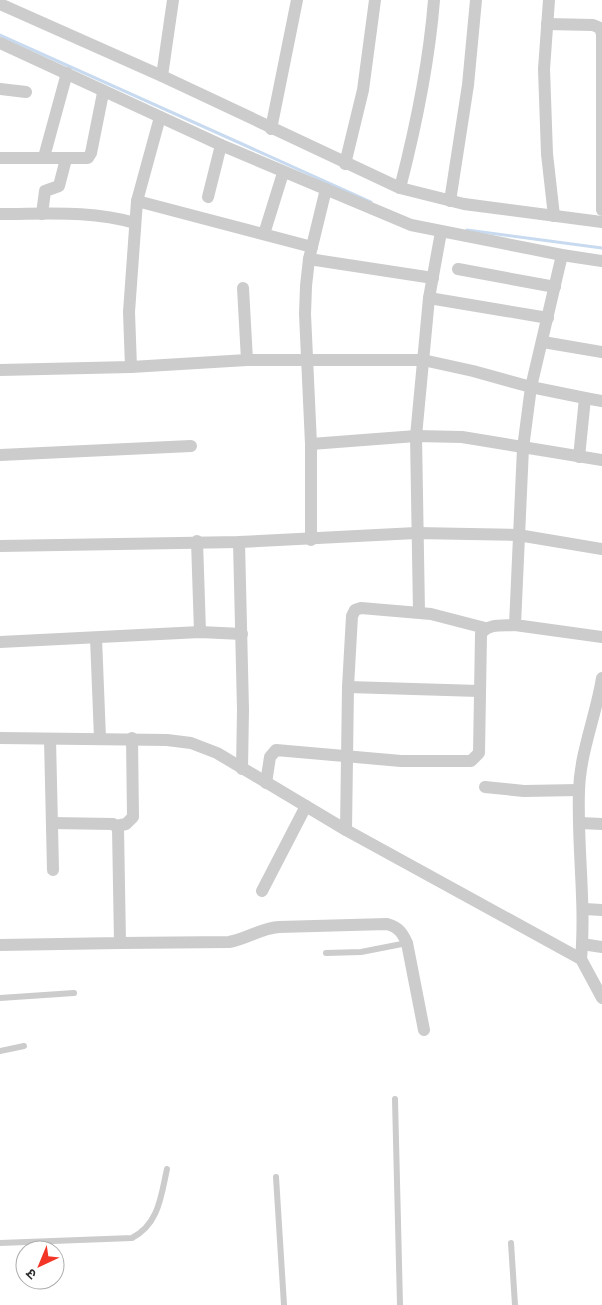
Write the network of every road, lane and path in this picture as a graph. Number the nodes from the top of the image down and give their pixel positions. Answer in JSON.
{"nodes":[{"id":1,"x":173,"y":0,"type":"edge"},
{"id":2,"x":297,"y":0,"type":"edge"},
{"id":3,"x":375,"y":0,"type":"edge"},
{"id":4,"x":434,"y":0,"type":"edge"},
{"id":5,"x":476,"y":0,"type":"edge"},
{"id":6,"x":549,"y":0,"type":"edge"},
{"id":7,"x":0,"y":4,"type":"edge"},
{"id":8,"x":547,"y":24,"type":"junction"},
{"id":9,"x":0,"y":43,"type":"edge"},
{"id":10,"x":67,"y":73,"type":"junction"},
{"id":11,"x":162,"y":76,"type":"junction"},
{"id":12,"x":0,"y":89,"type":"edge"},
{"id":13,"x":26,"y":92,"type":"dead end"},
{"id":14,"x":103,"y":93,"type":"junction"},
{"id":15,"x":160,"y":117,"type":"junction"},
{"id":16,"x":271,"y":129,"type":"junction"},
{"id":17,"x":221,"y":145,"type":"junction"},
{"id":18,"x":44,"y":157,"type":"junction"},
{"id":19,"x":0,"y":158,"type":"edge"},
{"id":20,"x":66,"y":159,"type":"junction"},
{"id":21,"x":345,"y":164,"type":"junction"},
{"id":22,"x":283,"y":172,"type":"junction"},
{"id":23,"x":400,"y":188,"type":"junction"},
{"id":24,"x":326,"y":189,"type":"junction"},
{"id":25,"x":208,"y":197,"type":"dead end"},
{"id":26,"x":136,"y":201,"type":"junction"},
{"id":27,"x":450,"y":201,"type":"junction"},
{"id":28,"x":602,"y":210,"type":"edge"},
{"id":29,"x":0,"y":214,"type":"edge"},
{"id":30,"x":42,"y":214,"type":"junction"},
{"id":31,"x":554,"y":216,"type":"junction"},
{"id":32,"x":602,"y":222,"type":"edge"},
{"id":33,"x":135,"y":224,"type":"junction"},
{"id":34,"x":441,"y":232,"type":"junction"},
{"id":35,"x":264,"y":234,"type":"junction"},
{"id":36,"x":311,"y":253,"type":"junction"},
{"id":37,"x":562,"y":255,"type":"junction"},
{"id":38,"x":602,"y":261,"type":"edge"},
{"id":39,"x":458,"y":269,"type":"dead end"},
{"id":40,"x":433,"y":278,"type":"junction"},
{"id":41,"x":555,"y":287,"type":"junction"},
{"id":42,"x":243,"y":288,"type":"dead end"},
{"id":43,"x":429,"y":298,"type":"junction"},
{"id":44,"x":548,"y":318,"type":"junction"},
{"id":45,"x":543,"y":342,"type":"junction"},
{"id":46,"x":602,"y":352,"type":"edge"},
{"id":47,"x":308,"y":358,"type":"junction"},
{"id":48,"x":247,"y":360,"type":"junction"},
{"id":49,"x":423,"y":360,"type":"junction"},
{"id":50,"x":130,"y":367,"type":"junction"},
{"id":51,"x":0,"y":370,"type":"edge"},
{"id":52,"x":531,"y":387,"type":"junction"},
{"id":53,"x":585,"y":398,"type":"junction"},
{"id":54,"x":602,"y":401,"type":"edge"},
{"id":55,"x":416,"y":436,"type":"junction"},
{"id":56,"x":311,"y":444,"type":"junction"},
{"id":57,"x":191,"y":446,"type":"dead end"},
{"id":58,"x":523,"y":448,"type":"junction"},
{"id":59,"x":0,"y":455,"type":"edge"},
{"id":60,"x":579,"y":457,"type":"junction"},
{"id":61,"x":602,"y":460,"type":"edge"},
{"id":62,"x":416,"y":533,"type":"junction"},
{"id":63,"x":518,"y":535,"type":"junction"},
{"id":64,"x":311,"y":540,"type":"junction"},
{"id":65,"x":197,"y":541,"type":"junction"},
{"id":66,"x":239,"y":542,"type":"junction"},
{"id":67,"x":0,"y":546,"type":"edge"},
{"id":68,"x":602,"y":549,"type":"edge"},
{"id":69,"x":418,"y":612,"type":"junction"},
{"id":70,"x":515,"y":625,"type":"junction"},
{"id":71,"x":485,"y":628,"type":"junction"},
{"id":72,"x":200,"y":632,"type":"junction"},
{"id":73,"x":242,"y":634,"type":"junction"},
{"id":74,"x":602,"y":637,"type":"edge"},
{"id":75,"x":96,"y":638,"type":"junction"},
{"id":76,"x":0,"y":642,"type":"edge"},
{"id":77,"x":602,"y":678,"type":"edge"},
{"id":78,"x":348,"y":687,"type":"junction"},
{"id":79,"x":479,"y":691,"type":"junction"},
{"id":80,"x":0,"y":738,"type":"edge"},
{"id":81,"x":50,"y":738,"type":"junction"},
{"id":82,"x":100,"y":738,"type":"junction"},
{"id":83,"x":132,"y":738,"type":"junction"},
{"id":84,"x":348,"y":758,"type":"junction"},
{"id":85,"x":242,"y":769,"type":"junction"},
{"id":86,"x":266,"y":783,"type":"junction"},
{"id":87,"x":485,"y":787,"type":"dead end"},
{"id":88,"x":579,"y":790,"type":"junction"},
{"id":89,"x":306,"y":806,"type":"junction"},
{"id":90,"x":52,"y":823,"type":"junction"},
{"id":91,"x":580,"y":823,"type":"junction"},
{"id":92,"x":602,"y":824,"type":"edge"},
{"id":93,"x":116,"y":826,"type":"junction"},
{"id":94,"x":346,"y":830,"type":"junction"},
{"id":95,"x":53,"y":870,"type":"dead end"},
{"id":96,"x":262,"y":891,"type":"dead end"},
{"id":97,"x":584,"y":909,"type":"junction"},
{"id":98,"x":602,"y":910,"type":"edge"},
{"id":99,"x":120,"y":943,"type":"junction"},
{"id":100,"x":407,"y":943,"type":"junction"},
{"id":101,"x":582,"y":944,"type":"junction"},
{"id":102,"x":0,"y":946,"type":"edge"},
{"id":103,"x":602,"y":947,"type":"edge"},
{"id":104,"x":326,"y":953,"type":"dead end"},
{"id":105,"x":581,"y":959,"type":"junction"},
{"id":106,"x":74,"y":994,"type":"dead end"},
{"id":107,"x":0,"y":998,"type":"edge"},
{"id":108,"x":602,"y":998,"type":"edge"},
{"id":109,"x":424,"y":1030,"type":"dead end"},
{"id":110,"x":24,"y":1046,"type":"dead end"},
{"id":111,"x":0,"y":1051,"type":"edge"},
{"id":112,"x":395,"y":1099,"type":"dead end"},
{"id":113,"x":167,"y":1169,"type":"dead end"},
{"id":114,"x":276,"y":1177,"type":"dead end"},
{"id":115,"x":0,"y":1243,"type":"edge"},
{"id":116,"x":511,"y":1243,"type":"dead end"},
{"id":117,"x":284,"y":1305,"type":"edge"},
{"id":118,"x":400,"y":1305,"type":"edge"},
{"id":119,"x":515,"y":1305,"type":"edge"}],
"edges":[{"from":1,"to":11,"type":"street"},
{"from":2,"to":16,"type":"street"},
{"from":3,"to":21,"type":"street"},
{"from":4,"to":23,"type":"street"},
{"from":5,"to":27,"type":"street"},
{"from":6,"to":8,"type":"street"},
{"from":7,"to":11,"type":"street"},
{"from":8,"to":28,"type":"street"},
{"from":8,"to":31,"type":"street"},
{"from":9,"to":10,"type":"street"},
{"from":10,"to":14,"type":"street"},
{"from":10,"to":18,"type":"street"},
{"from":11,"to":16,"type":"street"},
{"from":12,"to":13,"type":"street"},
{"from":14,"to":15,"type":"street"},
{"from":14,"to":20,"type":"street"},
{"from":15,"to":17,"type":"street"},
{"from":15,"to":26,"type":"street"},
{"from":16,"to":21,"type":"street"},
{"from":17,"to":22,"type":"street"},
{"from":17,"to":25,"type":"street"},
{"from":18,"to":19,"type":"street"},
{"from":18,"to":20,"type":"street"},
{"from":20,"to":30,"type":"street"},
{"from":21,"to":23,"type":"street"},
{"from":22,"to":24,"type":"street"},
{"from":22,"to":35,"type":"street"},
{"from":23,"to":27,"type":"street"},
{"from":24,"to":34,"type":"street"},
{"from":24,"to":36,"type":"street"},
{"from":26,"to":33,"type":"street"},
{"from":26,"to":35,"type":"street"},
{"from":27,"to":31,"type":"street"},
{"from":29,"to":30,"type":"street"},
{"from":30,"to":33,"type":"street"},
{"from":31,"to":32,"type":"street"},
{"from":33,"to":50,"type":"street"},
{"from":34,"to":37,"type":"street"},
{"from":34,"to":40,"type":"street"},
{"from":35,"to":36,"type":"street"},
{"from":36,"to":40,"type":"street"},
{"from":36,"to":47,"type":"street"},
{"from":37,"to":38,"type":"street"},
{"from":37,"to":41,"type":"street"},
{"from":39,"to":41,"type":"street"},
{"from":40,"to":43,"type":"street"},
{"from":41,"to":44,"type":"street"},
{"from":42,"to":48,"type":"street"},
{"from":43,"to":44,"type":"street"},
{"from":43,"to":49,"type":"street"},
{"from":44,"to":45,"type":"street"},
{"from":45,"to":46,"type":"street"},
{"from":45,"to":52,"type":"street"},
{"from":47,"to":48,"type":"street"},
{"from":47,"to":49,"type":"street"},
{"from":47,"to":56,"type":"street"},
{"from":48,"to":50,"type":"street"},
{"from":49,"to":52,"type":"street"},
{"from":49,"to":55,"type":"street"},
{"from":50,"to":51,"type":"street"},
{"from":52,"to":53,"type":"street"},
{"from":52,"to":58,"type":"street"},
{"from":53,"to":54,"type":"street"},
{"from":53,"to":60,"type":"street"},
{"from":55,"to":56,"type":"street"},
{"from":55,"to":58,"type":"street"},
{"from":55,"to":62,"type":"street"},
{"from":56,"to":64,"type":"street"},
{"from":57,"to":59,"type":"street"},
{"from":58,"to":60,"type":"street"},
{"from":58,"to":63,"type":"street"},
{"from":60,"to":61,"type":"street"},
{"from":62,"to":63,"type":"street"},
{"from":62,"to":64,"type":"street"},
{"from":62,"to":69,"type":"street"},
{"from":63,"to":68,"type":"street"},
{"from":63,"to":70,"type":"street"},
{"from":64,"to":66,"type":"street"},
{"from":65,"to":66,"type":"street"},
{"from":65,"to":67,"type":"street"},
{"from":65,"to":72,"type":"street"},
{"from":66,"to":73,"type":"street"},
{"from":69,"to":71,"type":"street"},
{"from":69,"to":78,"type":"street"},
{"from":70,"to":71,"type":"street"},
{"from":70,"to":74,"type":"street"},
{"from":71,"to":79,"type":"street"},
{"from":72,"to":73,"type":"street"},
{"from":72,"to":75,"type":"street"},
{"from":73,"to":85,"type":"street"},
{"from":75,"to":76,"type":"street"},
{"from":75,"to":82,"type":"street"},
{"from":77,"to":88,"type":"street"},
{"from":78,"to":79,"type":"street"},
{"from":78,"to":84,"type":"street"},
{"from":79,"to":84,"type":"street"},
{"from":80,"to":81,"type":"street"},
{"from":81,"to":82,"type":"street"},
{"from":81,"to":90,"type":"street"},
{"from":82,"to":83,"type":"street"},
{"from":83,"to":85,"type":"street"},
{"from":83,"to":93,"type":"street"},
{"from":84,"to":86,"type":"street"},
{"from":84,"to":94,"type":"street"},
{"from":85,"to":86,"type":"street"},
{"from":86,"to":89,"type":"street"},
{"from":87,"to":88,"type":"street"},
{"from":88,"to":91,"type":"street"},
{"from":89,"to":94,"type":"street"},
{"from":89,"to":96,"type":"street"},
{"from":90,"to":93,"type":"street"},
{"from":90,"to":95,"type":"street"},
{"from":91,"to":92,"type":"street"},
{"from":91,"to":97,"type":"street"},
{"from":93,"to":99,"type":"street"},
{"from":94,"to":105,"type":"street"},
{"from":97,"to":98,"type":"street"},
{"from":97,"to":101,"type":"street"},
{"from":99,"to":100,"type":"street"},
{"from":99,"to":102,"type":"street"},
{"from":100,"to":104,"type":"lane"},
{"from":100,"to":109,"type":"street"},
{"from":101,"to":103,"type":"street"},
{"from":101,"to":105,"type":"street"},
{"from":105,"to":108,"type":"street"},
{"from":106,"to":107,"type":"lane"},
{"from":110,"to":111,"type":"lane"},
{"from":112,"to":118,"type":"lane"},
{"from":113,"to":115,"type":"lane"},
{"from":114,"to":117,"type":"lane"},
{"from":116,"to":119,"type":"lane"}]}
